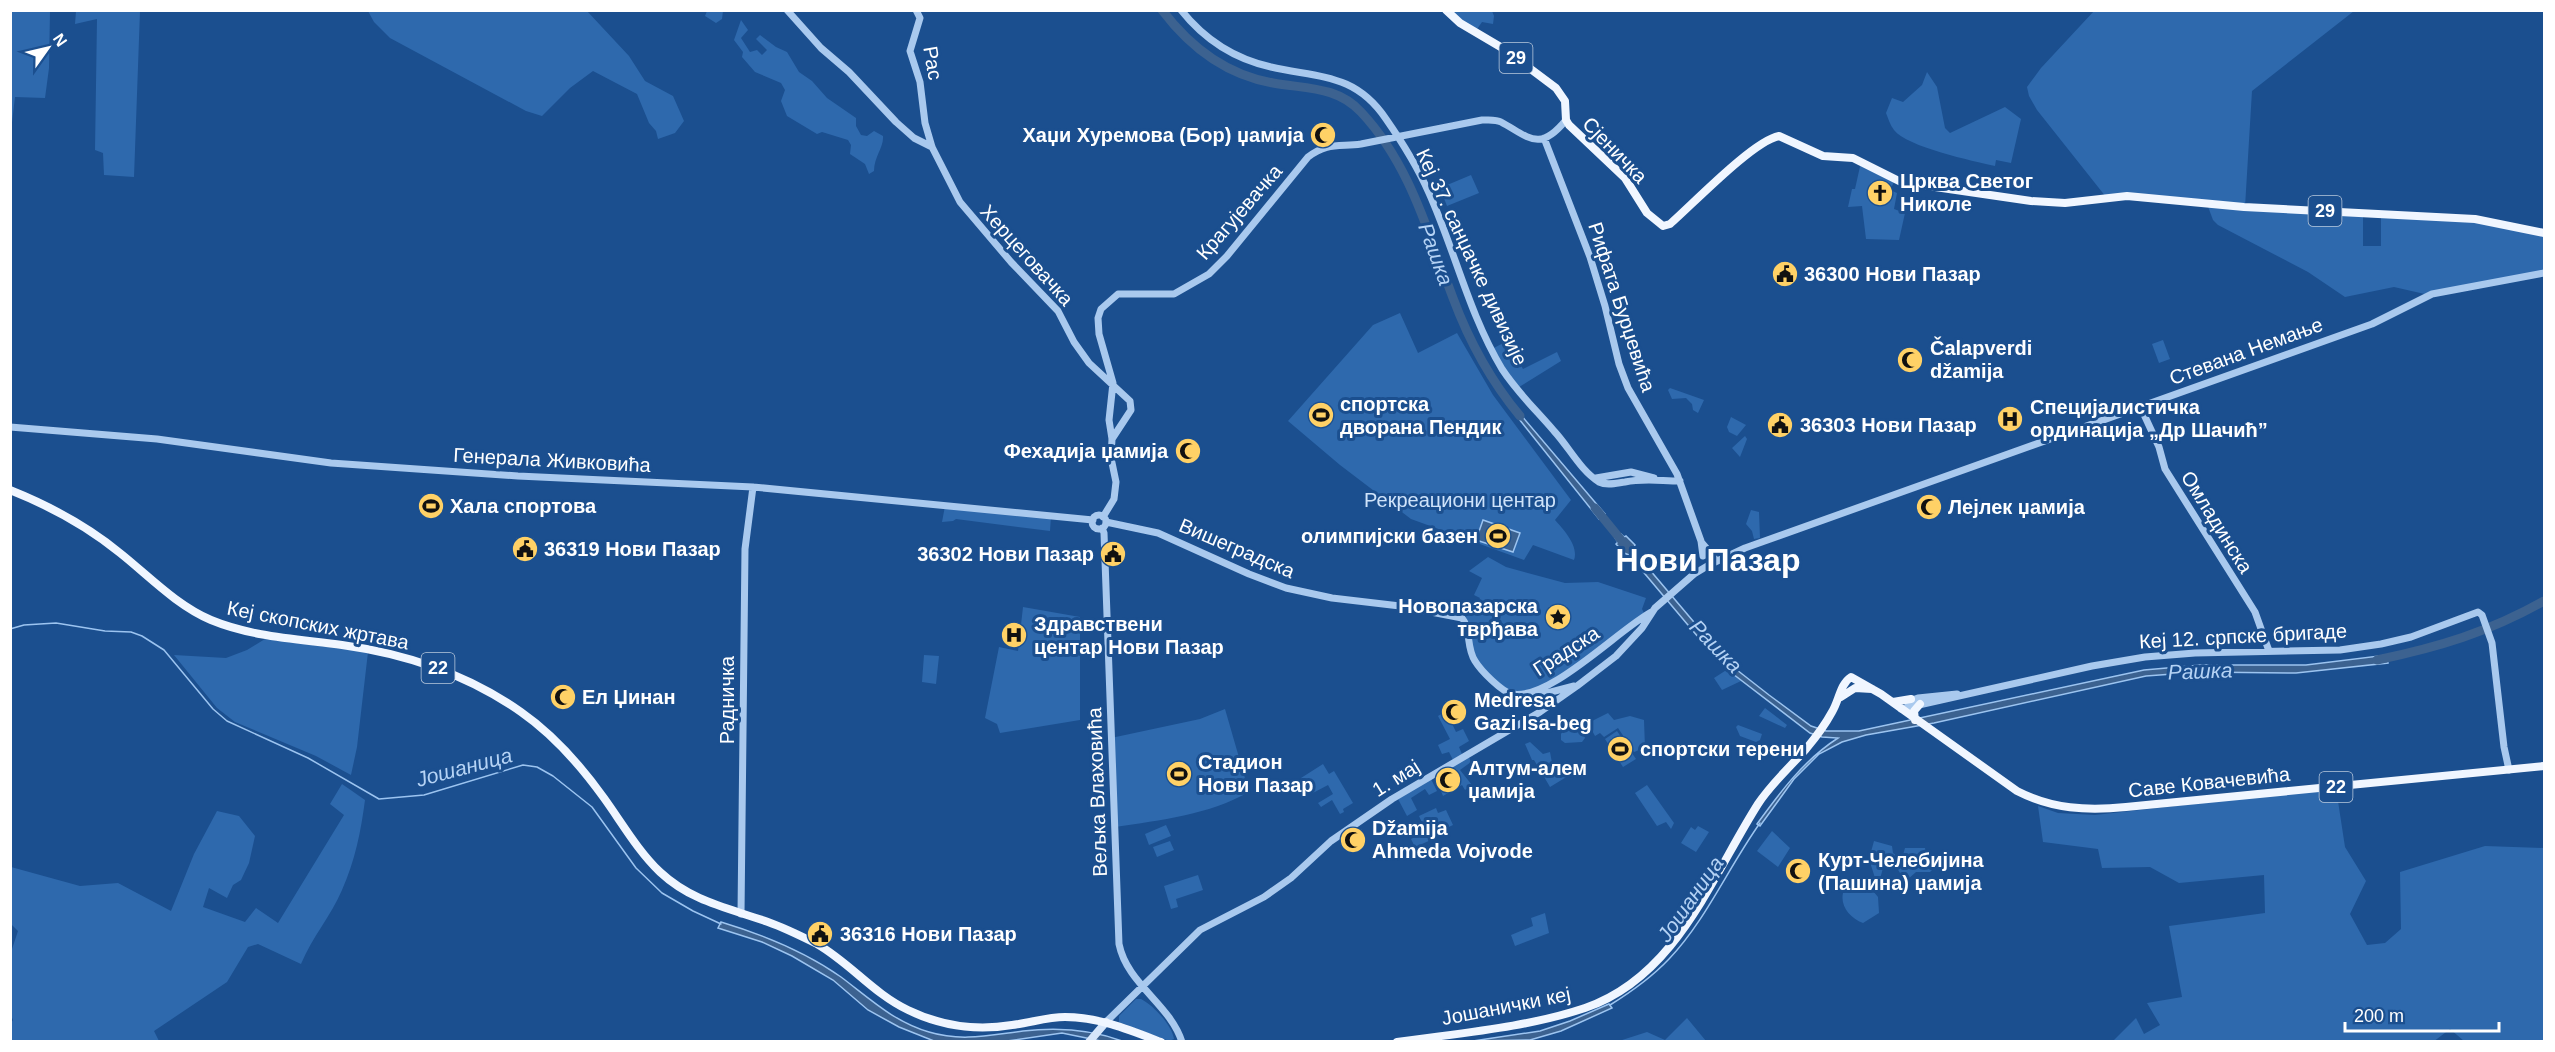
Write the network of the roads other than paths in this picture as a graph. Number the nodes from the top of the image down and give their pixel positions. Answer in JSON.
{"nodes":[{"id":1,"x":787,"y":10,"type":"edge"},
{"id":2,"x":916,"y":10,"type":"edge"},
{"id":3,"x":1182,"y":10,"type":"edge"},
{"id":4,"x":1446,"y":10,"type":"edge"},
{"id":5,"x":1566,"y":120,"type":"junction"},
{"id":6,"x":926,"y":123,"type":"joint"},
{"id":7,"x":1394,"y":137,"type":"junction"},
{"id":8,"x":1544,"y":138,"type":"junction"},
{"id":9,"x":932,"y":147,"type":"junction"},
{"id":10,"x":2544,"y":233,"type":"edge"},
{"id":11,"x":2544,"y":273,"type":"edge"},
{"id":12,"x":1113,"y":383,"type":"junction"},
{"id":13,"x":2141,"y":408,"type":"junction"},
{"id":14,"x":10,"y":427,"type":"edge"},
{"id":15,"x":1113,"y":439,"type":"junction"},
{"id":16,"x":1680,"y":481,"type":"junction"},
{"id":17,"x":753,"y":487,"type":"junction"},
{"id":18,"x":10,"y":490,"type":"edge"},
{"id":19,"x":1093,"y":520,"type":"junction"},
{"id":20,"x":1104,"y":522,"type":"junction"},
{"id":21,"x":1708,"y":559,"type":"junction"},
{"id":22,"x":1653,"y":611,"type":"junction"},
{"id":23,"x":1462,"y":618,"type":"joint"},
{"id":24,"x":2270,"y":651,"type":"junction"},
{"id":25,"x":1577,"y":686,"type":"junction"},
{"id":26,"x":1542,"y":687,"type":"junction"},
{"id":27,"x":1872,"y":689,"type":"junction"},
{"id":28,"x":1521,"y":695,"type":"junction"},
{"id":29,"x":1545,"y":695,"type":"junction"},
{"id":30,"x":1963,"y":695,"type":"junction"},
{"id":31,"x":1841,"y":697,"type":"junction"},
{"id":32,"x":1911,"y":699,"type":"junction"},
{"id":33,"x":1893,"y":702,"type":"junction"},
{"id":34,"x":1901,"y":709,"type":"junction"},
{"id":35,"x":1914,"y":712,"type":"junction"},
{"id":36,"x":2544,"y":766,"type":"edge"},
{"id":37,"x":2509,"y":770,"type":"junction"},
{"id":38,"x":741,"y":914,"type":"junction"},
{"id":39,"x":1143,"y":988,"type":"junction"},
{"id":40,"x":1106,"y":1022,"type":"junction"},
{"id":41,"x":1089,"y":1041,"type":"edge"},
{"id":42,"x":1161,"y":1041,"type":"edge"},
{"id":43,"x":1182,"y":1041,"type":"edge"},
{"id":44,"x":1397,"y":1041,"type":"edge"}],
"edges":[{"from":1,"to":9,"type":"street"},
{"from":2,"to":6,"type":"street","name":"Рас"},
{"from":3,"to":7,"type":"street","name":"Кеј 37. санџачке дивизије"},
{"from":4,"to":5,"type":"main road","number":"29"},
{"from":5,"to":8,"type":"street"},
{"from":5,"to":10,"type":"main road","name":"Сјеничка","number":"29"},
{"from":6,"to":9,"type":"street","name":"Херцеговачка"},
{"from":7,"to":8,"type":"street","name":"Крагујевачка"},
{"from":7,"to":12,"type":"street","name":"Крагујевачка"},
{"from":7,"to":16,"type":"street","name":"Кеј 37. санџачке дивизије"},
{"from":8,"to":16,"type":"street","name":"Рифата Бурџевића"},
{"from":9,"to":12,"type":"street","name":"Херцеговачка"},
{"from":11,"to":13,"type":"street","name":"Стевана Немање"},
{"from":12,"to":15,"type":"street"},
{"from":12,"to":15,"type":"street","name":"Херцеговачка"},
{"from":13,"to":21,"type":"street","name":"Стевана Немање"},
{"from":13,"to":24,"type":"street","name":"Омладинска"},
{"from":14,"to":17,"type":"street","name":"Генерала Живковића"},
{"from":15,"to":20,"type":"street"},
{"from":16,"to":21,"type":"street","name":"Рифата Бурџевића"},
{"from":17,"to":19,"type":"street","name":"Генерала Живковића"},
{"from":17,"to":38,"type":"street","name":"Радничка"},
{"from":18,"to":38,"type":"main road","name":"Кеј скопских жртава","number":"22"},
{"from":19,"to":20,"type":"street"},
{"from":19,"to":20,"type":"street"},
{"from":20,"to":23,"type":"street","name":"Вишеградска"},
{"from":20,"to":39,"type":"street","name":"Вељка Влаховића"},
{"from":21,"to":22,"type":"street","name":"1. мај"},
{"from":22,"to":25,"type":"street","name":"1. мај"},
{"from":22,"to":26,"type":"street","name":"Градска"},
{"from":23,"to":28,"type":"street","name":"Градска"},
{"from":24,"to":30,"type":"street","name":"Кеј 12. српске бригаде"},
{"from":24,"to":37,"type":"street","name":"Кеј 12. српске бригаде"},
{"from":25,"to":29,"type":"street"},
{"from":25,"to":39,"type":"street","name":"1. мај"},
{"from":26,"to":28,"type":"street","name":"Градска"},
{"from":26,"to":29,"type":"street"},
{"from":27,"to":31,"type":"main road"},
{"from":27,"to":31,"type":"main road","number":"22"},
{"from":27,"to":33,"type":"main road","number":"22"},
{"from":28,"to":29,"type":"street"},
{"from":30,"to":32,"type":"street","name":"Кеј 12. српске бригаде"},
{"from":30,"to":35,"type":"street","name":"Кеј 12. српске бригаде"},
{"from":31,"to":44,"type":"main road","name":"Јошанички кеј","number":"22"},
{"from":32,"to":33,"type":"main road"},
{"from":32,"to":34,"type":"street"},
{"from":33,"to":34,"type":"main road","number":"22"},
{"from":34,"to":35,"type":"main road","number":"22"},
{"from":34,"to":35,"type":"street","name":"Кеј 12. српске бригаде"},
{"from":35,"to":37,"type":"main road","name":"Саве Ковачевића","number":"22"},
{"from":36,"to":37,"type":"main road","name":"Саве Ковачевића","number":"22"},
{"from":38,"to":40,"type":"main road","name":"Кеј скопских жртава","number":"22"},
{"from":39,"to":40,"type":"street"},
{"from":39,"to":43,"type":"street"},
{"from":40,"to":41,"type":"main road"},
{"from":40,"to":42,"type":"main road","number":"22"}]}
